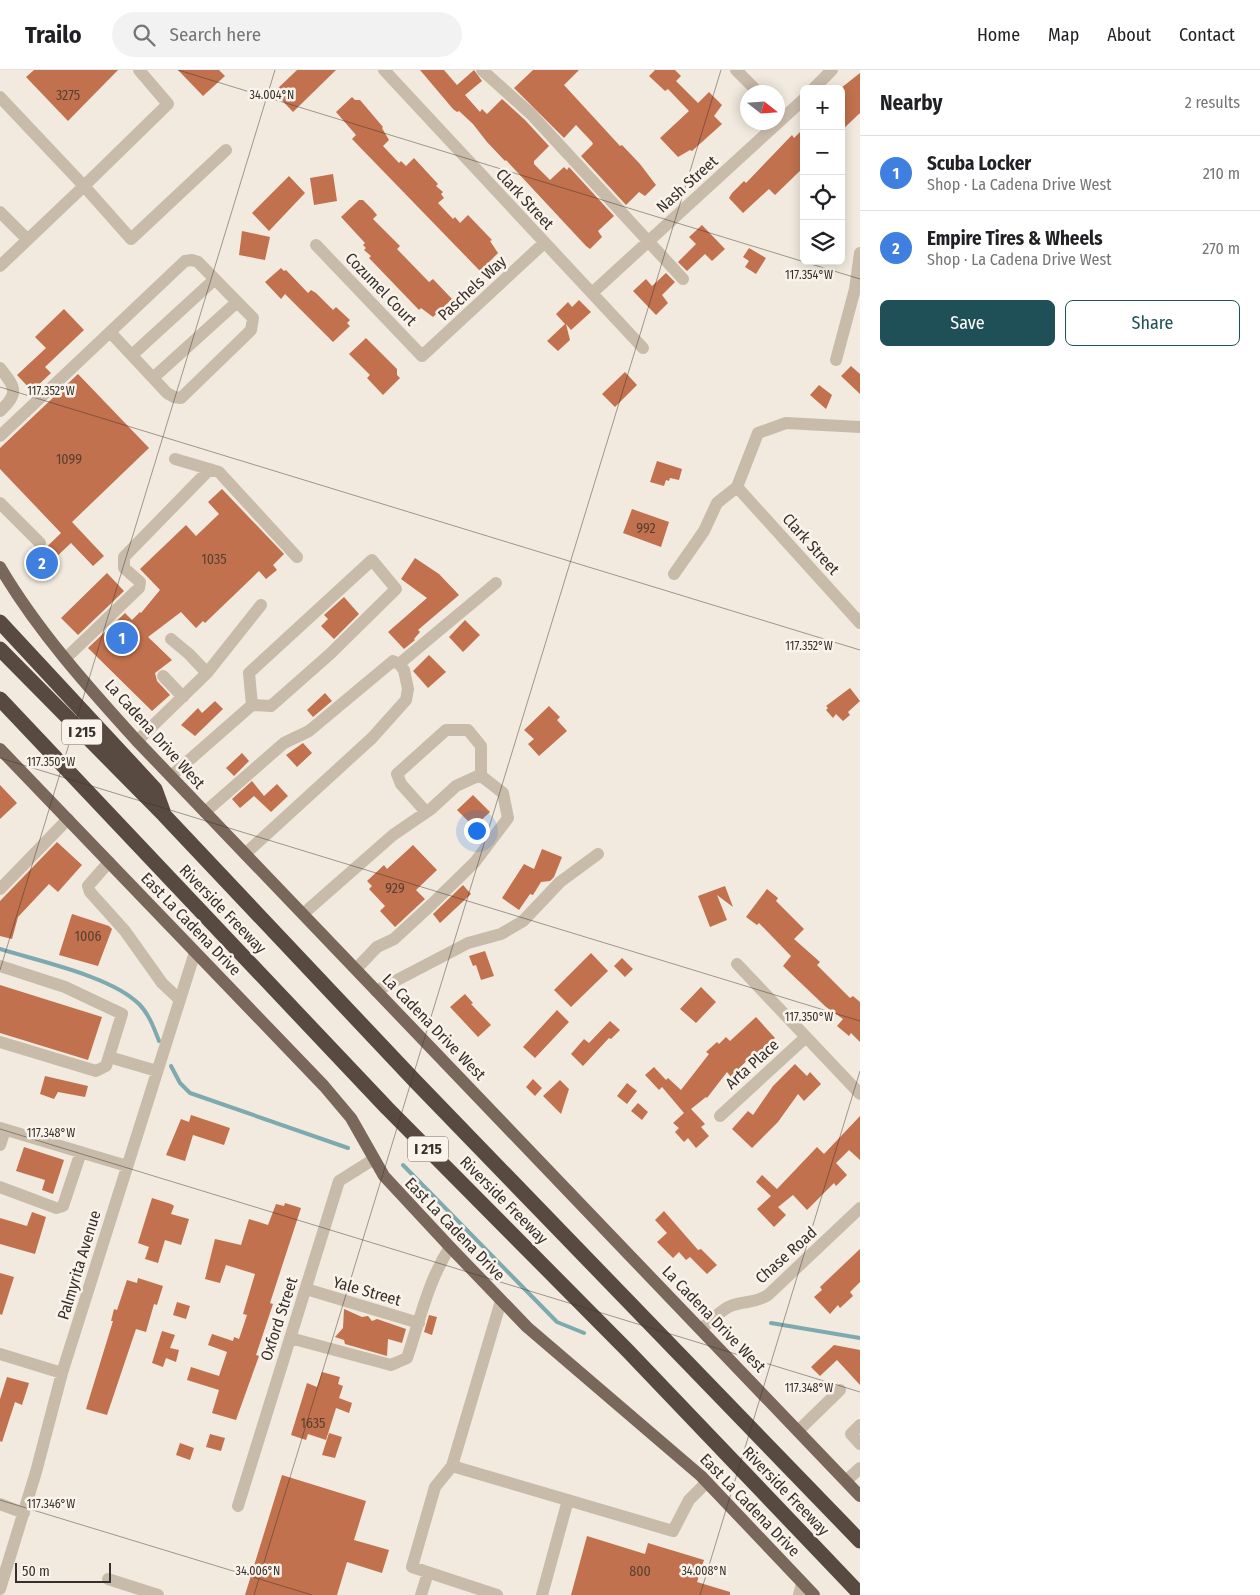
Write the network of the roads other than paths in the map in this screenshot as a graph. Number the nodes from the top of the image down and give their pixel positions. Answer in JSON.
{"nodes":[{"id":1,"x":139,"y":70,"type":"edge"},
{"id":2,"x":384,"y":70,"type":"edge"},
{"id":3,"x":482,"y":70,"type":"edge"},
{"id":4,"x":736,"y":70,"type":"edge"},
{"id":5,"x":832,"y":70,"type":"edge"},
{"id":6,"x":751,"y":85,"type":"edge"},
{"id":7,"x":818,"y":85,"type":"edge"},
{"id":8,"x":0,"y":97,"type":"edge"},
{"id":9,"x":800,"y":102,"type":"edge"},
{"id":10,"x":785,"y":112,"type":"edge"},
{"id":11,"x":765,"y":130,"type":"edge"},
{"id":12,"x":226,"y":150,"type":"dead end"},
{"id":13,"x":84,"y":186,"type":"junction"},
{"id":14,"x":0,"y":212,"type":"edge"},
{"id":15,"x":27,"y":239,"type":"junction"},
{"id":16,"x":647,"y":242,"type":"junction"},
{"id":17,"x":544,"y":243,"type":"junction"},
{"id":18,"x":316,"y":245,"type":"dead end"},
{"id":19,"x":860,"y":253,"type":"edge"},
{"id":20,"x":0,"y":266,"type":"edge"},
{"id":21,"x":683,"y":279,"type":"dead end"},
{"id":22,"x":215,"y":280,"type":"junction"},
{"id":23,"x":592,"y":293,"type":"junction"},
{"id":24,"x":237,"y":302,"type":"junction"},
{"id":25,"x":110,"y":332,"type":"junction"},
{"id":26,"x":643,"y":348,"type":"dead end"},
{"id":27,"x":132,"y":355,"type":"junction"},
{"id":28,"x":422,"y":356,"type":"joint"},
{"id":29,"x":836,"y":360,"type":"dead end"},
{"id":30,"x":0,"y":368,"type":"edge"},
{"id":31,"x":153,"y":378,"type":"junction"},
{"id":32,"x":0,"y":411,"type":"edge"},
{"id":33,"x":860,"y":427,"type":"edge"},
{"id":34,"x":0,"y":436,"type":"edge"},
{"id":35,"x":175,"y":459,"type":"dead end"},
{"id":36,"x":210,"y":469,"type":"junction"},
{"id":37,"x":737,"y":487,"type":"junction"},
{"id":38,"x":0,"y":503,"type":"edge"},
{"id":39,"x":40,"y":544,"type":"dead end"},
{"id":40,"x":297,"y":557,"type":"dead end"},
{"id":41,"x":0,"y":567,"type":"edge"},
{"id":42,"x":674,"y":574,"type":"dead end"},
{"id":43,"x":496,"y":583,"type":"dead end"},
{"id":44,"x":261,"y":605,"type":"dead end"},
{"id":45,"x":0,"y":622,"type":"edge"},
{"id":46,"x":860,"y":623,"type":"edge"},
{"id":47,"x":171,"y":639,"type":"dead end"},
{"id":48,"x":0,"y":649,"type":"edge"},
{"id":49,"x":66,"y":658,"type":"junction"},
{"id":50,"x":399,"y":664,"type":"junction"},
{"id":51,"x":207,"y":673,"type":"junction"},
{"id":52,"x":163,"y":676,"type":"dead end"},
{"id":53,"x":183,"y":697,"type":"junction"},
{"id":54,"x":0,"y":699,"type":"edge"},
{"id":55,"x":252,"y":705,"type":"junction"},
{"id":56,"x":137,"y":741,"type":"junction"},
{"id":57,"x":1,"y":752,"type":"edge"},
{"id":58,"x":171,"y":776,"type":"junction"},
{"id":59,"x":481,"y":776,"type":"junction"},
{"id":60,"x":205,"y":812,"type":"junction"},
{"id":61,"x":426,"y":812,"type":"junction"},
{"id":62,"x":164,"y":815,"type":"junction"},
{"id":63,"x":68,"y":819,"type":"junction"},
{"id":64,"x":245,"y":854,"type":"junction"},
{"id":65,"x":598,"y":854,"type":"dead end"},
{"id":66,"x":109,"y":862,"type":"junction"},
{"id":67,"x":0,"y":889,"type":"edge"},
{"id":68,"x":303,"y":914,"type":"junction"},
{"id":69,"x":195,"y":952,"type":"junction"},
{"id":70,"x":737,"y":964,"type":"dead end"},
{"id":71,"x":0,"y":966,"type":"edge"},
{"id":72,"x":356,"y":969,"type":"junction"},
{"id":73,"x":376,"y":991,"type":"junction"},
{"id":74,"x":180,"y":1000,"type":"junction"},
{"id":75,"x":806,"y":1037,"type":"junction"},
{"id":76,"x":0,"y":1042,"type":"edge"},
{"id":77,"x":109,"y":1057,"type":"junction"},
{"id":78,"x":157,"y":1071,"type":"junction"},
{"id":79,"x":860,"y":1094,"type":"edge"},
{"id":80,"x":720,"y":1116,"type":"dead end"},
{"id":81,"x":3,"y":1129,"type":"edge"},
{"id":82,"x":0,"y":1145,"type":"edge"},
{"id":83,"x":81,"y":1152,"type":"junction"},
{"id":84,"x":374,"y":1159,"type":"junction"},
{"id":85,"x":127,"y":1166,"type":"junction"},
{"id":86,"x":0,"y":1187,"type":"edge"},
{"id":87,"x":860,"y":1208,"type":"edge"},
{"id":88,"x":450,"y":1247,"type":"junction"},
{"id":89,"x":306,"y":1290,"type":"junction"},
{"id":90,"x":501,"y":1301,"type":"junction"},
{"id":91,"x":418,"y":1323,"type":"junction"},
{"id":92,"x":701,"y":1329,"type":"junction"},
{"id":93,"x":290,"y":1338,"type":"junction"},
{"id":94,"x":0,"y":1354,"type":"edge"},
{"id":95,"x":62,"y":1373,"type":"junction"},
{"id":96,"x":840,"y":1390,"type":"dead end"},
{"id":97,"x":860,"y":1425,"type":"edge"},
{"id":98,"x":798,"y":1431,"type":"junction"},
{"id":99,"x":860,"y":1444,"type":"edge"},
{"id":100,"x":452,"y":1466,"type":"junction"},
{"id":101,"x":860,"y":1468,"type":"edge"},
{"id":102,"x":846,"y":1481,"type":"junction"},
{"id":103,"x":707,"y":1482,"type":"junction"},
{"id":104,"x":860,"y":1496,"type":"edge"},
{"id":105,"x":568,"y":1500,"type":"junction"},
{"id":106,"x":0,"y":1504,"type":"edge"},
{"id":107,"x":238,"y":1506,"type":"dead end"},
{"id":108,"x":24,"y":1513,"type":"junction"},
{"id":109,"x":860,"y":1541,"type":"edge"},
{"id":110,"x":428,"y":1573,"type":"junction"},
{"id":111,"x":108,"y":1579,"type":"dead end"},
{"id":112,"x":0,"y":1589,"type":"edge"},
{"id":113,"x":800,"y":1589,"type":"edge"},
{"id":114,"x":860,"y":1594,"type":"edge"},
{"id":115,"x":158,"y":1595,"type":"edge"},
{"id":116,"x":421,"y":1595,"type":"edge"},
{"id":117,"x":497,"y":1595,"type":"edge"},
{"id":118,"x":542,"y":1595,"type":"edge"},
{"id":119,"x":814,"y":1595,"type":"edge"}],
"edges":[{"from":1,"to":13,"type":"street"},
{"from":2,"to":17,"type":"street","name":"Clark Street"},
{"from":3,"to":16,"type":"street"},
{"from":4,"to":6,"type":"street"},
{"from":5,"to":7,"type":"street"},
{"from":8,"to":13,"type":"street"},
{"from":9,"to":10,"type":"street","name":"Nash Street"},
{"from":11,"to":16,"type":"street","name":"Nash Street"},
{"from":12,"to":13,"type":"street"},
{"from":13,"to":15,"type":"street"},
{"from":14,"to":15,"type":"street"},
{"from":15,"to":20,"type":"street"},
{"from":16,"to":21,"type":"street"},
{"from":16,"to":23,"type":"street","name":"Nash Street"},
{"from":17,"to":23,"type":"street","name":"Clark Street"},
{"from":17,"to":28,"type":"street","name":"Paschels Way"},
{"from":18,"to":28,"type":"street","name":"Cozumel Court"},
{"from":19,"to":29,"type":"street"},
{"from":22,"to":24,"type":"street"},
{"from":22,"to":25,"type":"street"},
{"from":22,"to":27,"type":"street"},
{"from":23,"to":26,"type":"street","name":"Clark Street"},
{"from":24,"to":31,"type":"street"},
{"from":24,"to":31,"type":"street"},
{"from":25,"to":27,"type":"street"},
{"from":25,"to":34,"type":"street"},
{"from":27,"to":31,"type":"street"},
{"from":30,"to":32,"type":"street"},
{"from":33,"to":37,"type":"street"},
{"from":35,"to":36,"type":"street"},
{"from":36,"to":40,"type":"street"},
{"from":36,"to":49,"type":"street"},
{"from":37,"to":42,"type":"street"},
{"from":37,"to":46,"type":"street","name":"Clark Street"},
{"from":38,"to":39,"type":"street"},
{"from":41,"to":49,"type":"main road","name":"La Cadena Drive West"},
{"from":43,"to":50,"type":"street"},
{"from":44,"to":51,"type":"street"},
{"from":45,"to":62,"type":"highway"},
{"from":47,"to":51,"type":"street"},
{"from":48,"to":62,"type":"highway","name":"Riverside Freeway","number":"I 215"},
{"from":49,"to":56,"type":"main road","name":"La Cadena Drive West"},
{"from":50,"to":60,"type":"street"},
{"from":50,"to":64,"type":"street"},
{"from":51,"to":53,"type":"street"},
{"from":52,"to":53,"type":"street"},
{"from":53,"to":56,"type":"street"},
{"from":54,"to":114,"type":"highway","name":"Riverside Freeway","number":"I 215"},
{"from":55,"to":55,"type":"street"},
{"from":55,"to":58,"type":"street"},
{"from":56,"to":58,"type":"main road","name":"La Cadena Drive West"},
{"from":57,"to":63,"type":"main road","name":"East La Cadena Drive"},
{"from":58,"to":60,"type":"main road","name":"La Cadena Drive West"},
{"from":59,"to":61,"type":"street"},
{"from":59,"to":61,"type":"street"},
{"from":59,"to":72,"type":"street"},
{"from":60,"to":64,"type":"main road","name":"La Cadena Drive West"},
{"from":61,"to":68,"type":"street"},
{"from":62,"to":109,"type":"highway","name":"Riverside Freeway","number":"I 215"},
{"from":63,"to":66,"type":"main road","name":"East La Cadena Drive"},
{"from":63,"to":67,"type":"street"},
{"from":64,"to":68,"type":"main road","name":"La Cadena Drive West"},
{"from":65,"to":73,"type":"street"},
{"from":66,"to":69,"type":"main road","name":"East La Cadena Drive"},
{"from":66,"to":74,"type":"street"},
{"from":68,"to":72,"type":"main road","name":"La Cadena Drive West"},
{"from":69,"to":74,"type":"street","name":"Palmyrita Avenue"},
{"from":69,"to":84,"type":"main road","name":"East La Cadena Drive"},
{"from":70,"to":75,"type":"street"},
{"from":71,"to":77,"type":"street"},
{"from":72,"to":73,"type":"main road","name":"La Cadena Drive West"},
{"from":73,"to":92,"type":"main road","name":"La Cadena Drive West"},
{"from":74,"to":78,"type":"street","name":"Palmyrita Avenue"},
{"from":75,"to":79,"type":"street"},
{"from":75,"to":80,"type":"street","name":"Arta Place"},
{"from":76,"to":77,"type":"street"},
{"from":77,"to":78,"type":"street"},
{"from":78,"to":85,"type":"street","name":"Palmyrita Avenue"},
{"from":81,"to":82,"type":"street"},
{"from":81,"to":83,"type":"street"},
{"from":83,"to":85,"type":"street"},
{"from":83,"to":86,"type":"street"},
{"from":84,"to":88,"type":"main road","name":"East La Cadena Drive"},
{"from":84,"to":89,"type":"street","name":"Oxford Street"},
{"from":85,"to":95,"type":"street","name":"Palmyrita Avenue"},
{"from":87,"to":92,"type":"street","name":"Chase Road"},
{"from":88,"to":90,"type":"main road","name":"East La Cadena Drive"},
{"from":88,"to":91,"type":"street"},
{"from":89,"to":91,"type":"street","name":"Yale Street"},
{"from":89,"to":93,"type":"street","name":"Oxford Street"},
{"from":90,"to":100,"type":"street"},
{"from":90,"to":103,"type":"main road","name":"East La Cadena Drive"},
{"from":91,"to":93,"type":"street"},
{"from":92,"to":98,"type":"main road","name":"La Cadena Drive West"},
{"from":93,"to":107,"type":"street","name":"Oxford Street"},
{"from":94,"to":95,"type":"street"},
{"from":95,"to":108,"type":"street","name":"Palmyrita Avenue"},
{"from":96,"to":98,"type":"street"},
{"from":97,"to":99,"type":"street"},
{"from":98,"to":102,"type":"main road","name":"La Cadena Drive West"},
{"from":100,"to":105,"type":"street"},
{"from":100,"to":110,"type":"street"},
{"from":101,"to":102,"type":"street"},
{"from":102,"to":104,"type":"main road","name":"La Cadena Drive West"},
{"from":103,"to":105,"type":"street"},
{"from":103,"to":113,"type":"main road","name":"East La Cadena Drive"},
{"from":105,"to":118,"type":"street"},
{"from":106,"to":108,"type":"street"},
{"from":108,"to":112,"type":"street","name":"Palmyrita Avenue"},
{"from":110,"to":116,"type":"street"},
{"from":110,"to":117,"type":"street"},
{"from":111,"to":115,"type":"street"},
{"from":113,"to":119,"type":"main road","name":"East La Cadena Drive"}]}
